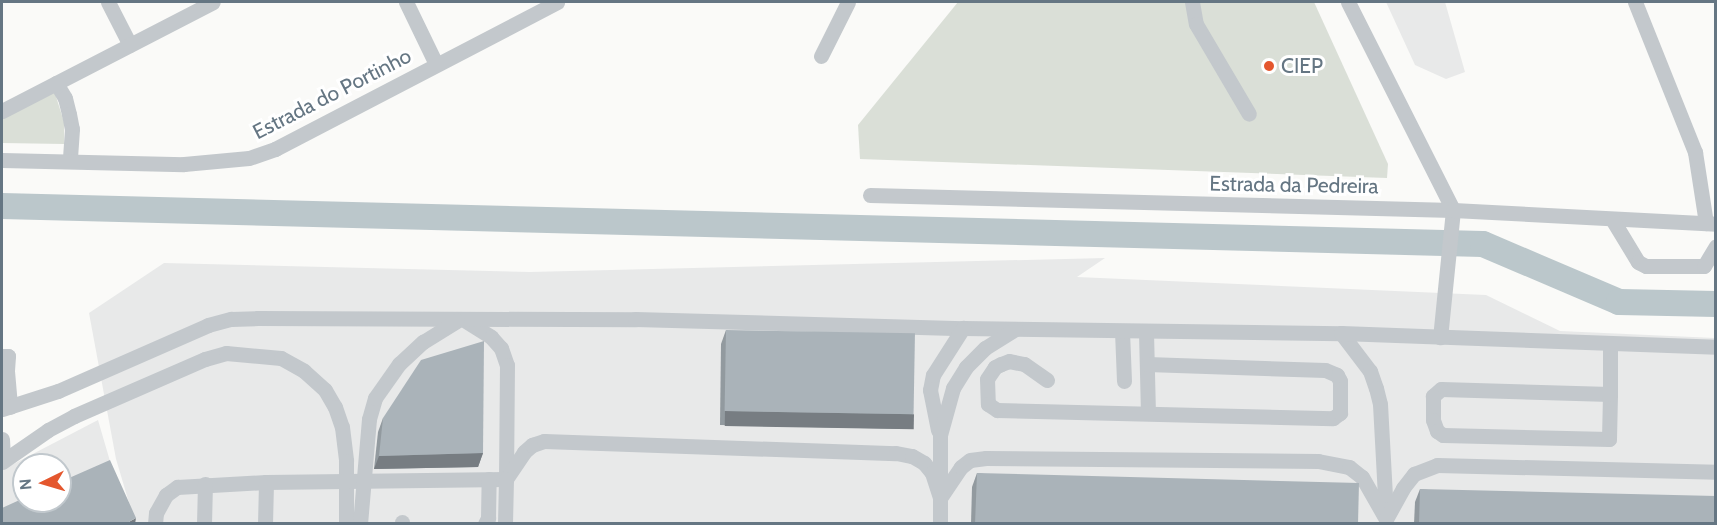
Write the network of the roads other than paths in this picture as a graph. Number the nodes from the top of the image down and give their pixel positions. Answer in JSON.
{"nodes":[{"id":1,"x":108,"y":2,"type":"edge"},
{"id":2,"x":213,"y":2,"type":"edge"},
{"id":3,"x":406,"y":2,"type":"edge"},
{"id":4,"x":557,"y":2,"type":"edge"},
{"id":5,"x":848,"y":2,"type":"edge"},
{"id":6,"x":1192,"y":2,"type":"edge"},
{"id":7,"x":1348,"y":2,"type":"edge"},
{"id":8,"x":1635,"y":2,"type":"edge"},
{"id":9,"x":130,"y":45,"type":"junction"},
{"id":10,"x":821,"y":56,"type":"dead end"},
{"id":11,"x":436,"y":64,"type":"junction"},
{"id":12,"x":56,"y":83,"type":"junction"},
{"id":13,"x":2,"y":111,"type":"edge"},
{"id":14,"x":1249,"y":114,"type":"dead end"},
{"id":15,"x":2,"y":160,"type":"edge"},
{"id":16,"x":70,"y":161,"type":"junction"},
{"id":17,"x":870,"y":195,"type":"dead end"},
{"id":18,"x":1453,"y":210,"type":"junction"},
{"id":19,"x":1612,"y":219,"type":"junction"},
{"id":20,"x":1711,"y":223,"type":"edge"},
{"id":21,"x":1716,"y":246,"type":"edge"},
{"id":22,"x":462,"y":320,"type":"junction"},
{"id":23,"x":963,"y":328,"type":"junction"},
{"id":24,"x":1015,"y":329,"type":"junction"},
{"id":25,"x":1122,"y":331,"type":"junction"},
{"id":26,"x":1146,"y":332,"type":"junction"},
{"id":27,"x":1341,"y":333,"type":"junction"},
{"id":28,"x":1440,"y":337,"type":"junction"},
{"id":29,"x":1610,"y":343,"type":"junction"},
{"id":30,"x":1716,"y":347,"type":"edge"},
{"id":31,"x":2,"y":356,"type":"edge"},
{"id":32,"x":1147,"y":364,"type":"junction"},
{"id":33,"x":1047,"y":380,"type":"dead end"},
{"id":34,"x":1124,"y":381,"type":"dead end"},
{"id":35,"x":1610,"y":394,"type":"junction"},
{"id":36,"x":6,"y":408,"type":"edge"},
{"id":37,"x":1148,"y":413,"type":"junction"},
{"id":38,"x":940,"y":435,"type":"junction"},
{"id":39,"x":2,"y":439,"type":"edge"},
{"id":40,"x":2,"y":462,"type":"edge"},
{"id":41,"x":1716,"y":471,"type":"edge"},
{"id":42,"x":489,"y":479,"type":"junction"},
{"id":43,"x":506,"y":479,"type":"junction"},
{"id":44,"x":362,"y":481,"type":"junction"},
{"id":45,"x":266,"y":482,"type":"junction"},
{"id":46,"x":345,"y":482,"type":"junction"},
{"id":47,"x":205,"y":484,"type":"junction"},
{"id":48,"x":940,"y":498,"type":"junction"},
{"id":49,"x":1386,"y":521,"type":"edge"},
{"id":50,"x":155,"y":524,"type":"edge"},
{"id":51,"x":204,"y":524,"type":"edge"},
{"id":52,"x":265,"y":524,"type":"edge"},
{"id":53,"x":346,"y":524,"type":"edge"},
{"id":54,"x":360,"y":524,"type":"edge"},
{"id":55,"x":485,"y":524,"type":"edge"},
{"id":56,"x":505,"y":524,"type":"edge"},
{"id":57,"x":940,"y":524,"type":"edge"}],
"edges":[{"from":1,"to":9,"type":"street"},
{"from":2,"to":9,"type":"street"},
{"from":3,"to":11,"type":"street"},
{"from":4,"to":11,"type":"street","name":"Estrada do Portinho"},
{"from":5,"to":10,"type":"street"},
{"from":6,"to":14,"type":"street"},
{"from":7,"to":18,"type":"street"},
{"from":8,"to":20,"type":"street"},
{"from":9,"to":12,"type":"street"},
{"from":11,"to":16,"type":"street","name":"Estrada do Portinho"},
{"from":12,"to":13,"type":"street"},
{"from":12,"to":16,"type":"street"},
{"from":15,"to":16,"type":"street","name":"Estrada do Portinho"},
{"from":17,"to":18,"type":"street","name":"Estrada da Pedreira"},
{"from":18,"to":19,"type":"street","name":"Estrada da Pedreira"},
{"from":18,"to":28,"type":"street"},
{"from":19,"to":20,"type":"street","name":"Estrada da Pedreira"},
{"from":19,"to":21,"type":"street"},
{"from":22,"to":23,"type":"street"},
{"from":22,"to":36,"type":"street"},
{"from":22,"to":43,"type":"street"},
{"from":22,"to":44,"type":"street"},
{"from":23,"to":24,"type":"street"},
{"from":23,"to":38,"type":"street"},
{"from":24,"to":25,"type":"street"},
{"from":24,"to":38,"type":"street"},
{"from":25,"to":26,"type":"street"},
{"from":25,"to":34,"type":"street"},
{"from":26,"to":27,"type":"street"},
{"from":26,"to":32,"type":"street"},
{"from":27,"to":28,"type":"street"},
{"from":27,"to":49,"type":"street"},
{"from":28,"to":29,"type":"street"},
{"from":29,"to":30,"type":"street"},
{"from":29,"to":35,"type":"street"},
{"from":31,"to":36,"type":"street"},
{"from":32,"to":37,"type":"street"},
{"from":32,"to":37,"type":"street"},
{"from":33,"to":37,"type":"street"},
{"from":35,"to":35,"type":"street"},
{"from":38,"to":48,"type":"street"},
{"from":39,"to":40,"type":"street"},
{"from":40,"to":46,"type":"street"},
{"from":41,"to":49,"type":"street"},
{"from":42,"to":43,"type":"street"},
{"from":42,"to":44,"type":"street"},
{"from":42,"to":55,"type":"street"},
{"from":43,"to":48,"type":"street"},
{"from":43,"to":56,"type":"street"},
{"from":44,"to":46,"type":"street"},
{"from":44,"to":54,"type":"street"},
{"from":45,"to":46,"type":"street"},
{"from":45,"to":47,"type":"street"},
{"from":45,"to":52,"type":"street"},
{"from":46,"to":53,"type":"street"},
{"from":47,"to":50,"type":"street"},
{"from":47,"to":51,"type":"street"},
{"from":48,"to":49,"type":"street"},
{"from":48,"to":57,"type":"street"}]}
